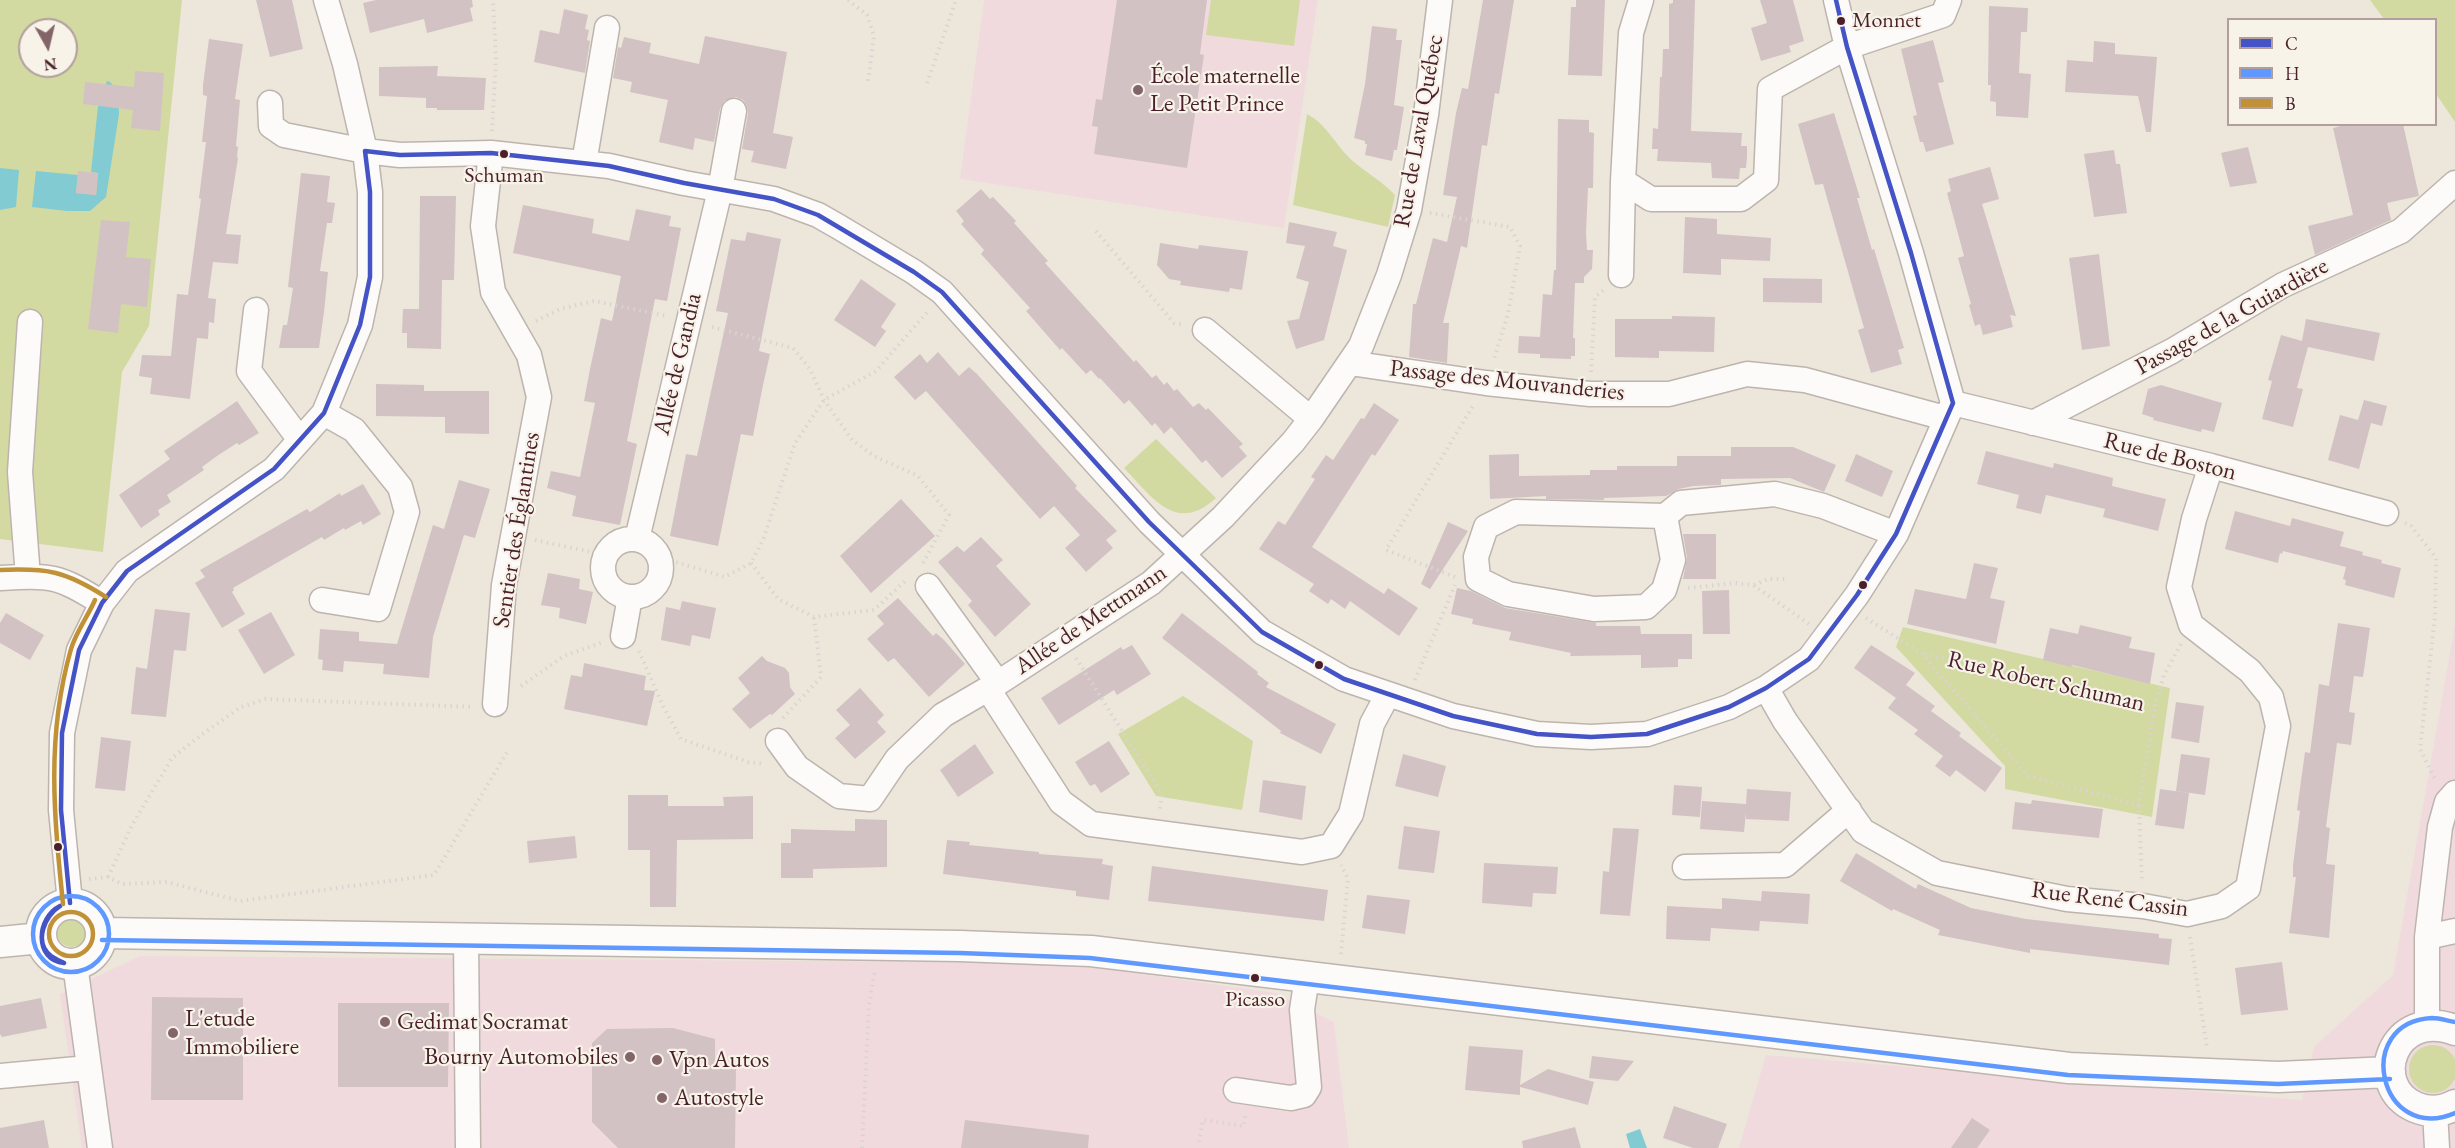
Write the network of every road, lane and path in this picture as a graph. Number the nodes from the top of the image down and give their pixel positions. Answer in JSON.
{"nodes":[{"id":1,"x":326,"y":0,"type":"edge"},
{"id":2,"x":493,"y":0,"type":"edge"},
{"id":3,"x":848,"y":0,"type":"edge"},
{"id":4,"x":956,"y":0,"type":"edge"},
{"id":5,"x":1440,"y":0,"type":"edge"},
{"id":6,"x":1641,"y":0,"type":"edge"},
{"id":7,"x":1836,"y":0,"type":"edge"},
{"id":8,"x":1949,"y":0,"type":"edge"},
{"id":9,"x":607,"y":28,"type":"dead end"},
{"id":10,"x":1847,"y":46,"type":"junction"},
{"id":11,"x":868,"y":82,"type":"dead end"},
{"id":12,"x":927,"y":83,"type":"dead end"},
{"id":13,"x":270,"y":103,"type":"dead end"},
{"id":14,"x":734,"y":111,"type":"dead end"},
{"id":15,"x":365,"y":151,"type":"junction"},
{"id":16,"x":491,"y":153,"type":"junction"},
{"id":17,"x":584,"y":163,"type":"junction"},
{"id":18,"x":1623,"y":181,"type":"junction"},
{"id":19,"x":2455,"y":183,"type":"edge"},
{"id":20,"x":720,"y":190,"type":"junction"},
{"id":21,"x":1096,"y":231,"type":"dead end"},
{"id":22,"x":1622,"y":275,"type":"joint"},
{"id":23,"x":934,"y":305,"type":"dead end"},
{"id":24,"x":256,"y":310,"type":"dead end"},
{"id":25,"x":688,"y":321,"type":"junction"},
{"id":26,"x":30,"y":322,"type":"dead end"},
{"id":27,"x":1205,"y":330,"type":"joint"},
{"id":28,"x":516,"y":332,"type":"junction"},
{"id":29,"x":1350,"y":363,"type":"junction"},
{"id":30,"x":1590,"y":394,"type":"junction"},
{"id":31,"x":824,"y":400,"type":"junction"},
{"id":32,"x":1949,"y":410,"type":"junction"},
{"id":33,"x":324,"y":413,"type":"junction"},
{"id":34,"x":1311,"y":419,"type":"junction"},
{"id":35,"x":2033,"y":423,"type":"junction"},
{"id":36,"x":300,"y":440,"type":"junction"},
{"id":37,"x":2211,"y":466,"type":"junction"},
{"id":38,"x":2386,"y":513,"type":"joint"},
{"id":39,"x":1665,"y":516,"type":"junction"},
{"id":40,"x":1896,"y":534,"type":"junction"},
{"id":41,"x":514,"y":536,"type":"junction"},
{"id":42,"x":637,"y":539,"type":"junction"},
{"id":43,"x":605,"y":555,"type":"junction"},
{"id":44,"x":1182,"y":555,"type":"junction"},
{"id":45,"x":659,"y":557,"type":"junction"},
{"id":46,"x":751,"y":563,"type":"junction"},
{"id":47,"x":924,"y":576,"type":"junction"},
{"id":48,"x":28,"y":577,"type":"junction"},
{"id":49,"x":0,"y":578,"type":"edge"},
{"id":50,"x":1478,"y":579,"type":"junction"},
{"id":51,"x":1788,"y":579,"type":"dead end"},
{"id":52,"x":1754,"y":585,"type":"junction"},
{"id":53,"x":1664,"y":590,"type":"junction"},
{"id":54,"x":630,"y":597,"type":"junction"},
{"id":55,"x":322,"y":600,"type":"dead end"},
{"id":56,"x":102,"y":603,"type":"junction"},
{"id":57,"x":1848,"y":607,"type":"junction"},
{"id":58,"x":814,"y":617,"type":"junction"},
{"id":59,"x":2191,"y":625,"type":"junction"},
{"id":60,"x":623,"y":636,"type":"junction"},
{"id":61,"x":1826,"y":636,"type":"junction"},
{"id":62,"x":1065,"y":639,"type":"junction"},
{"id":63,"x":1921,"y":653,"type":"junction"},
{"id":64,"x":993,"y":686,"type":"junction"},
{"id":65,"x":1766,"y":688,"type":"junction"},
{"id":66,"x":1397,"y":697,"type":"junction"},
{"id":67,"x":495,"y":704,"type":"junction"},
{"id":68,"x":2155,"y":706,"type":"junction"},
{"id":69,"x":778,"y":741,"type":"joint"},
{"id":70,"x":507,"y":752,"type":"dead end"},
{"id":71,"x":797,"y":767,"type":"junction"},
{"id":72,"x":2451,"y":798,"type":"edge"},
{"id":73,"x":2139,"y":804,"type":"junction"},
{"id":74,"x":1849,"y":810,"type":"junction"},
{"id":75,"x":1157,"y":832,"type":"junction"},
{"id":76,"x":1331,"y":846,"type":"junction"},
{"id":77,"x":1685,"y":867,"type":"dead end"},
{"id":78,"x":108,"y":877,"type":"junction"},
{"id":79,"x":88,"y":879,"type":"dead end"},
{"id":80,"x":70,"y":903,"type":"junction"},
{"id":81,"x":2143,"y":906,"type":"junction"},
{"id":82,"x":2187,"y":914,"type":"junction"},
{"id":83,"x":2455,"y":931,"type":"edge"},
{"id":84,"x":102,"y":933,"type":"junction"},
{"id":85,"x":2427,"y":937,"type":"junction"},
{"id":86,"x":41,"y":938,"type":"junction"},
{"id":87,"x":466,"y":938,"type":"junction"},
{"id":88,"x":0,"y":942,"type":"edge"},
{"id":89,"x":880,"y":945,"type":"junction"},
{"id":90,"x":1341,"y":955,"type":"dead end"},
{"id":91,"x":75,"y":964,"type":"junction"},
{"id":92,"x":1307,"y":977,"type":"junction"},
{"id":93,"x":2441,"y":1027,"type":"edge"},
{"id":94,"x":2208,"y":1054,"type":"dead end"},
{"id":95,"x":88,"y":1068,"type":"junction"},
{"id":96,"x":2390,"y":1072,"type":"junction"},
{"id":97,"x":0,"y":1076,"type":"edge"},
{"id":98,"x":1236,"y":1090,"type":"dead end"},
{"id":99,"x":2445,"y":1108,"type":"edge"},
{"id":100,"x":100,"y":1148,"type":"edge"},
{"id":101,"x":468,"y":1148,"type":"edge"},
{"id":102,"x":862,"y":1148,"type":"edge"},
{"id":103,"x":2437,"y":1148,"type":"edge"}],
"edges":[{"from":1,"to":15,"type":"street"},
{"from":2,"to":16,"type":"path"},
{"from":3,"to":11,"type":"path"},
{"from":4,"to":12,"type":"path"},
{"from":5,"to":29,"type":"street","name":"Rue de Laval Québec"},
{"from":6,"to":18,"type":"street"},
{"from":7,"to":10,"type":"street"},
{"from":8,"to":10,"type":"street"},
{"from":9,"to":17,"type":"street"},
{"from":10,"to":18,"type":"street"},
{"from":10,"to":32,"type":"street"},
{"from":13,"to":15,"type":"street"},
{"from":14,"to":20,"type":"street"},
{"from":15,"to":16,"type":"street"},
{"from":15,"to":33,"type":"street"},
{"from":16,"to":17,"type":"street"},
{"from":16,"to":28,"type":"street","name":"Sentier des Églantines"},
{"from":17,"to":20,"type":"street"},
{"from":18,"to":22,"type":"street"},
{"from":19,"to":35,"type":"street","name":"Passage de la Guiardière"},
{"from":20,"to":25,"type":"street","name":"Allée de Gandia"},
{"from":20,"to":44,"type":"street"},
{"from":21,"to":27,"type":"path"},
{"from":22,"to":30,"type":"path"},
{"from":23,"to":31,"type":"path"},
{"from":24,"to":36,"type":"street"},
{"from":25,"to":28,"type":"path"},
{"from":25,"to":31,"type":"path"},
{"from":25,"to":42,"type":"street","name":"Allée de Gandia"},
{"from":26,"to":48,"type":"street"},
{"from":27,"to":34,"type":"street"},
{"from":28,"to":41,"type":"street","name":"Sentier des Églantines"},
{"from":29,"to":30,"type":"street","name":"Passage des Mouvanderies"},
{"from":29,"to":34,"type":"street","name":"Rue de Laval Québec"},
{"from":30,"to":32,"type":"street","name":"Passage des Mouvanderies"},
{"from":31,"to":46,"type":"path"},
{"from":31,"to":47,"type":"path"},
{"from":32,"to":35,"type":"street","name":"Rue de Boston"},
{"from":32,"to":40,"type":"street"},
{"from":33,"to":36,"type":"street"},
{"from":33,"to":55,"type":"street"},
{"from":34,"to":44,"type":"street","name":"Rue de Laval Québec"},
{"from":35,"to":37,"type":"street","name":"Rue de Boston"},
{"from":36,"to":56,"type":"street"},
{"from":37,"to":38,"type":"street","name":"Rue de Boston"},
{"from":37,"to":59,"type":"street"},
{"from":38,"to":72,"type":"path"},
{"from":39,"to":40,"type":"street"},
{"from":39,"to":50,"type":"street"},
{"from":39,"to":53,"type":"street"},
{"from":40,"to":57,"type":"street"},
{"from":41,"to":43,"type":"path"},
{"from":41,"to":67,"type":"street","name":"Sentier des Églantines"},
{"from":42,"to":43,"type":"street"},
{"from":42,"to":45,"type":"street"},
{"from":43,"to":54,"type":"street"},
{"from":44,"to":62,"type":"street","name":"Allée de Mettmann"},
{"from":44,"to":66,"type":"street"},
{"from":45,"to":46,"type":"path"},
{"from":45,"to":54,"type":"street"},
{"from":46,"to":58,"type":"path"},
{"from":47,"to":58,"type":"path"},
{"from":47,"to":64,"type":"street","name":"Allée de Mettmann"},
{"from":48,"to":49,"type":"street"},
{"from":48,"to":56,"type":"street"},
{"from":50,"to":53,"type":"street"},
{"from":50,"to":66,"type":"path"},
{"from":51,"to":52,"type":"path"},
{"from":52,"to":53,"type":"path"},
{"from":52,"to":61,"type":"path"},
{"from":54,"to":60,"type":"street"},
{"from":56,"to":80,"type":"street"},
{"from":57,"to":61,"type":"street"},
{"from":57,"to":63,"type":"path","name":"Rue Robert Schuman"},
{"from":58,"to":69,"type":"path"},
{"from":59,"to":68,"type":"path"},
{"from":59,"to":82,"type":"street","name":"Rue René Cassin"},
{"from":60,"to":67,"type":"path"},
{"from":60,"to":71,"type":"path"},
{"from":61,"to":65,"type":"street"},
{"from":62,"to":64,"type":"street","name":"Allée de Mettmann"},
{"from":62,"to":75,"type":"path"},
{"from":63,"to":68,"type":"path","name":"Rue Robert Schuman"},
{"from":63,"to":73,"type":"path","name":"Rue Robert Schuman"},
{"from":64,"to":71,"type":"street","name":"Allée de Mettmann"},
{"from":64,"to":75,"type":"street"},
{"from":65,"to":66,"type":"street"},
{"from":65,"to":74,"type":"street","name":"Rue René Cassin"},
{"from":66,"to":76,"type":"street"},
{"from":67,"to":78,"type":"path"},
{"from":68,"to":73,"type":"path","name":"Rue Robert Schuman"},
{"from":69,"to":71,"type":"street","name":"Allée de Mettmann"},
{"from":70,"to":78,"type":"path"},
{"from":72,"to":85,"type":"street"},
{"from":73,"to":81,"type":"path"},
{"from":74,"to":77,"type":"street"},
{"from":74,"to":81,"type":"street","name":"Rue René Cassin"},
{"from":75,"to":76,"type":"street"},
{"from":76,"to":90,"type":"path"},
{"from":78,"to":79,"type":"path"},
{"from":80,"to":84,"type":"main road"},
{"from":80,"to":86,"type":"main road"},
{"from":81,"to":82,"type":"street","name":"Rue René Cassin"},
{"from":82,"to":94,"type":"path"},
{"from":83,"to":85,"type":"street"},
{"from":84,"to":87,"type":"main road"},
{"from":84,"to":91,"type":"main road"},
{"from":85,"to":93,"type":"street"},
{"from":86,"to":88,"type":"main road"},
{"from":86,"to":91,"type":"main road"},
{"from":87,"to":89,"type":"main road"},
{"from":87,"to":101,"type":"street"},
{"from":89,"to":92,"type":"main road"},
{"from":89,"to":102,"type":"path"},
{"from":91,"to":95,"type":"street"},
{"from":92,"to":96,"type":"main road"},
{"from":92,"to":98,"type":"street"},
{"from":93,"to":96,"type":"main road"},
{"from":95,"to":97,"type":"street"},
{"from":95,"to":100,"type":"street"},
{"from":96,"to":99,"type":"main road"},
{"from":99,"to":103,"type":"street"}]}
